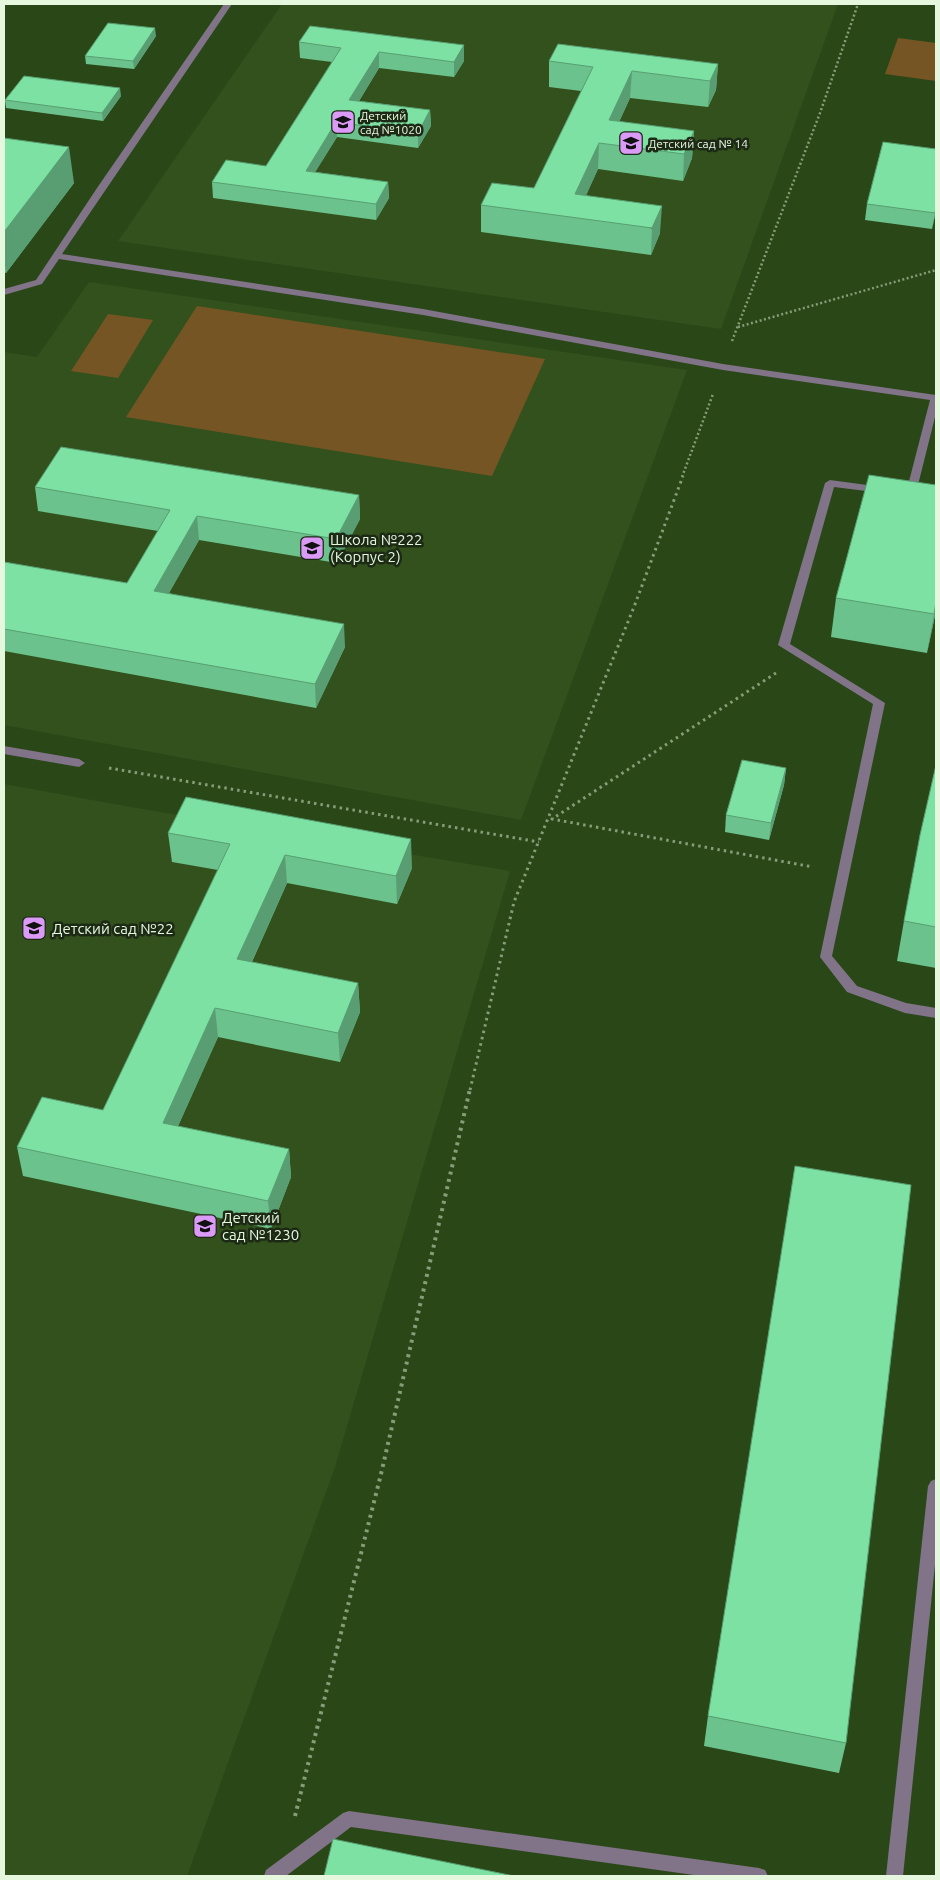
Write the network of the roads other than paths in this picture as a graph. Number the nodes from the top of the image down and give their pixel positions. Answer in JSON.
{"nodes":[{"id":1,"x":228,"y":4,"type":"edge"},
{"id":2,"x":56,"y":256,"type":"junction"},
{"id":3,"x":4,"y":292,"type":"edge"},
{"id":4,"x":936,"y":398,"type":"edge"},
{"id":5,"x":4,"y":750,"type":"edge"},
{"id":6,"x":79,"y":763,"type":"road end"},
{"id":7,"x":936,"y":1012,"type":"edge"},
{"id":8,"x":936,"y":1486,"type":"edge"},
{"id":9,"x":277,"y":1872,"type":"edge"},
{"id":10,"x":759,"y":1876,"type":"edge"},
{"id":11,"x":894,"y":1876,"type":"edge"}],
"edges":[{"from":1,"to":2,"type":"lane"},
{"from":2,"to":3,"type":"lane"},
{"from":2,"to":4,"type":"lane"},
{"from":4,"to":7,"type":"lane"},
{"from":5,"to":6,"type":"lane"},
{"from":8,"to":11,"type":"lane"},
{"from":9,"to":10,"type":"lane"}]}
